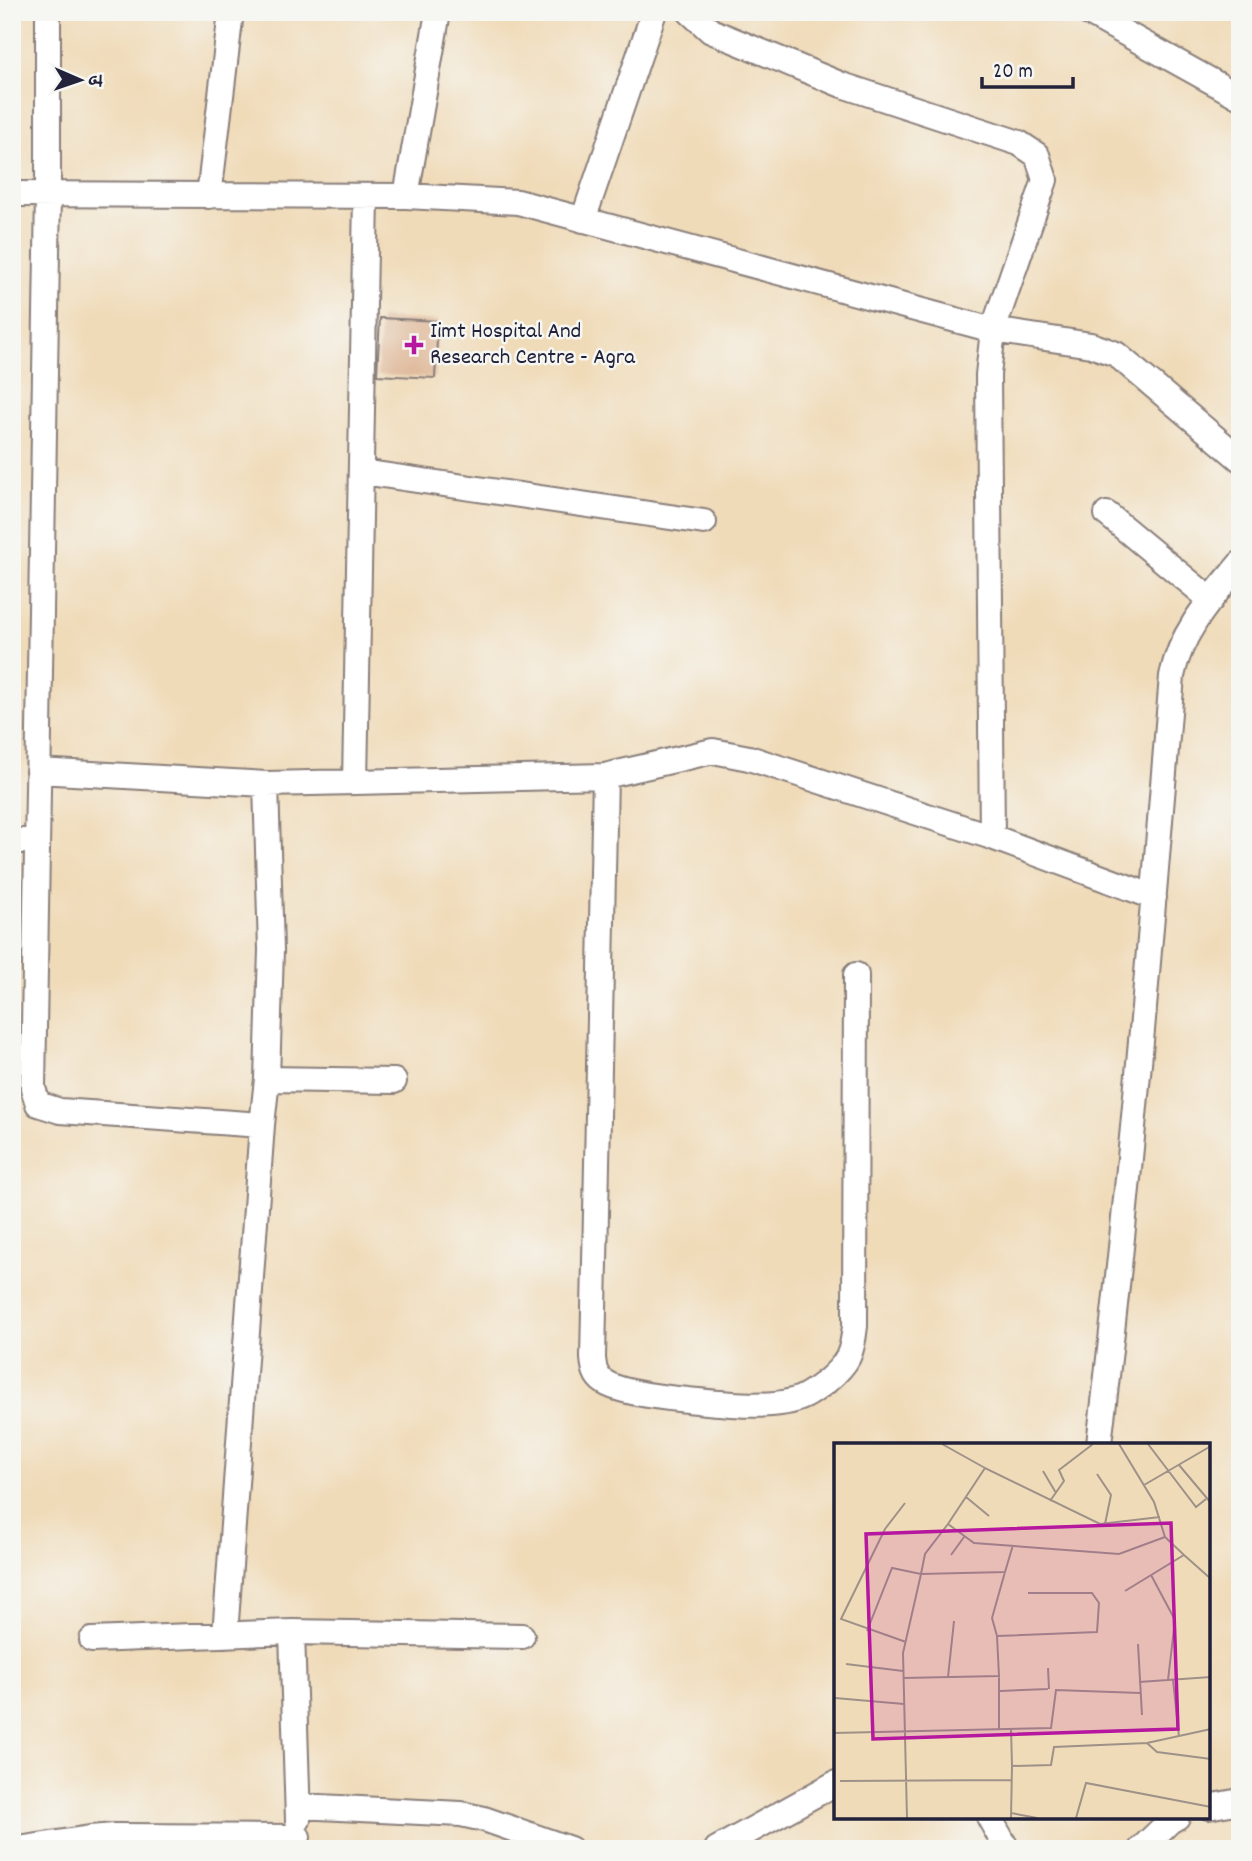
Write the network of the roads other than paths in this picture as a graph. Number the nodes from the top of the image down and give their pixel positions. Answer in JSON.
{"nodes":[{"id":1,"x":48,"y":12,"type":"edge"},
{"id":2,"x":231,"y":12,"type":"edge"},
{"id":3,"x":438,"y":12,"type":"edge"},
{"id":4,"x":654,"y":12,"type":"edge"},
{"id":5,"x":690,"y":12,"type":"edge"},
{"id":6,"x":1087,"y":12,"type":"edge"},
{"id":7,"x":1240,"y":97,"type":"edge"},
{"id":8,"x":12,"y":194,"type":"edge"},
{"id":9,"x":48,"y":194,"type":"junction"},
{"id":10,"x":209,"y":196,"type":"junction"},
{"id":11,"x":406,"y":196,"type":"junction"},
{"id":12,"x":366,"y":197,"type":"junction"},
{"id":13,"x":583,"y":220,"type":"junction"},
{"id":14,"x":993,"y":330,"type":"junction"},
{"id":15,"x":1240,"y":459,"type":"edge"},
{"id":16,"x":362,"y":472,"type":"junction"},
{"id":17,"x":1107,"y":514,"type":"dead end"},
{"id":18,"x":704,"y":522,"type":"dead end"},
{"id":19,"x":1240,"y":564,"type":"edge"},
{"id":20,"x":1210,"y":600,"type":"junction"},
{"id":21,"x":38,"y":771,"type":"junction"},
{"id":22,"x":605,"y":776,"type":"junction"},
{"id":23,"x":355,"y":782,"type":"junction"},
{"id":24,"x":266,"y":784,"type":"junction"},
{"id":25,"x":992,"y":837,"type":"junction"},
{"id":26,"x":12,"y":841,"type":"edge"},
{"id":27,"x":37,"y":841,"type":"junction"},
{"id":28,"x":1154,"y":897,"type":"junction"},
{"id":29,"x":856,"y":975,"type":"dead end"},
{"id":30,"x":267,"y":1079,"type":"junction"},
{"id":31,"x":394,"y":1081,"type":"dead end"},
{"id":32,"x":262,"y":1125,"type":"junction"},
{"id":33,"x":1099,"y":1443,"type":"edge"},
{"id":34,"x":292,"y":1632,"type":"junction"},
{"id":35,"x":225,"y":1635,"type":"junction"},
{"id":36,"x":522,"y":1636,"type":"dead end"},
{"id":37,"x":92,"y":1640,"type":"dead end"},
{"id":38,"x":834,"y":1784,"type":"edge"},
{"id":39,"x":1240,"y":1801,"type":"edge"},
{"id":40,"x":299,"y":1806,"type":"junction"},
{"id":41,"x":1210,"y":1807,"type":"edge"},
{"id":42,"x":990,"y":1819,"type":"edge"},
{"id":43,"x":1172,"y":1819,"type":"edge"},
{"id":44,"x":298,"y":1843,"type":"edge"},
{"id":45,"x":18,"y":1849,"type":"edge"},
{"id":46,"x":570,"y":1849,"type":"edge"},
{"id":47,"x":717,"y":1849,"type":"edge"},
{"id":48,"x":1007,"y":1849,"type":"edge"},
{"id":49,"x":1141,"y":1849,"type":"edge"}],
"edges":[{"from":1,"to":9,"type":"street"},
{"from":2,"to":10,"type":"street"},
{"from":3,"to":11,"type":"street"},
{"from":4,"to":13,"type":"street"},
{"from":5,"to":14,"type":"street"},
{"from":6,"to":7,"type":"street"},
{"from":8,"to":9,"type":"street"},
{"from":9,"to":10,"type":"street"},
{"from":9,"to":21,"type":"street"},
{"from":10,"to":12,"type":"street"},
{"from":11,"to":12,"type":"street"},
{"from":11,"to":13,"type":"street"},
{"from":12,"to":16,"type":"street"},
{"from":13,"to":14,"type":"street"},
{"from":14,"to":15,"type":"street"},
{"from":14,"to":25,"type":"street"},
{"from":16,"to":18,"type":"street"},
{"from":16,"to":23,"type":"street"},
{"from":17,"to":20,"type":"street"},
{"from":19,"to":20,"type":"street"},
{"from":20,"to":28,"type":"street"},
{"from":21,"to":24,"type":"street"},
{"from":21,"to":27,"type":"street"},
{"from":22,"to":23,"type":"street"},
{"from":22,"to":25,"type":"street"},
{"from":22,"to":29,"type":"street"},
{"from":23,"to":24,"type":"street"},
{"from":24,"to":30,"type":"street"},
{"from":25,"to":28,"type":"street"},
{"from":26,"to":27,"type":"street"},
{"from":27,"to":32,"type":"street"},
{"from":28,"to":33,"type":"street"},
{"from":30,"to":31,"type":"street"},
{"from":30,"to":32,"type":"street"},
{"from":32,"to":35,"type":"street"},
{"from":34,"to":35,"type":"street"},
{"from":34,"to":36,"type":"street"},
{"from":34,"to":40,"type":"street"},
{"from":35,"to":37,"type":"street"},
{"from":38,"to":47,"type":"street"},
{"from":39,"to":41,"type":"street"},
{"from":40,"to":44,"type":"street"},
{"from":40,"to":46,"type":"street"},
{"from":42,"to":48,"type":"street"},
{"from":43,"to":49,"type":"street"},
{"from":44,"to":45,"type":"street"}]}
